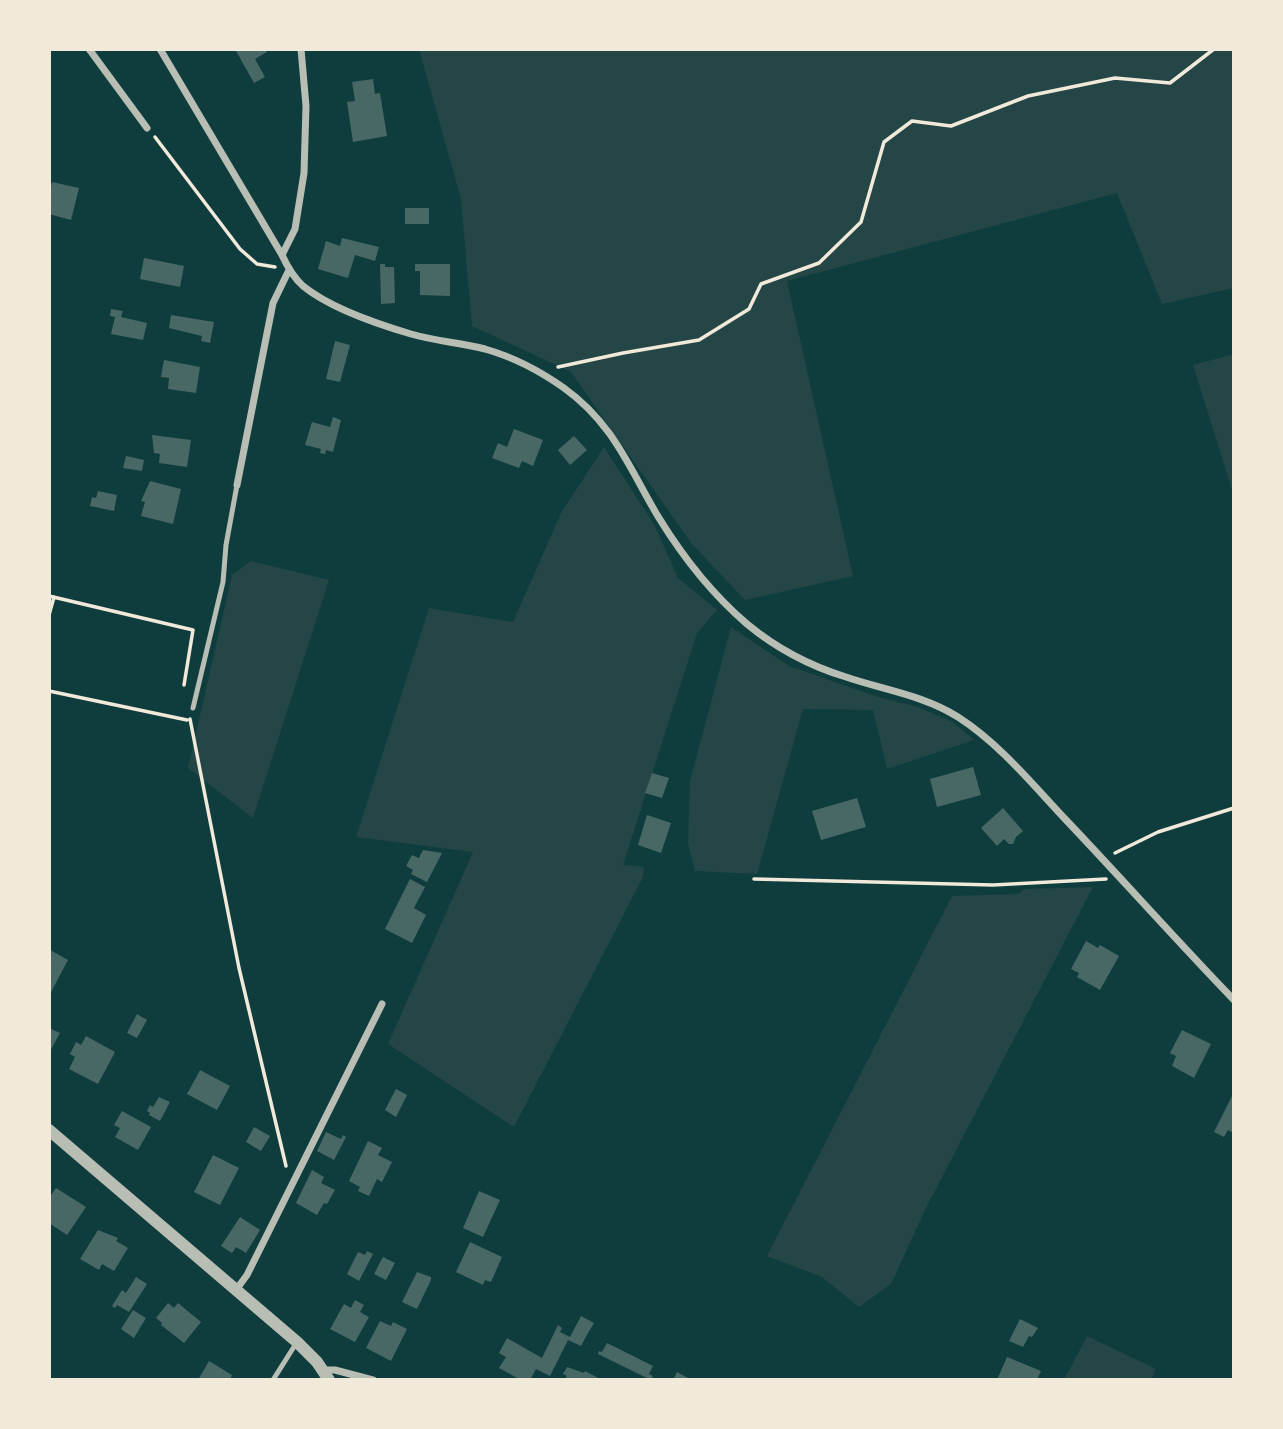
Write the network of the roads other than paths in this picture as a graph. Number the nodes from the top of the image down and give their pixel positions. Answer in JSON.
{"nodes":[{"id":1,"x":89,"y":49,"type":"edge"},
{"id":2,"x":160,"y":49,"type":"edge"},
{"id":3,"x":301,"y":49,"type":"edge"},
{"id":4,"x":147,"y":128,"type":"road end"},
{"id":5,"x":282,"y":255,"type":"junction"},
{"id":6,"x":289,"y":270,"type":"junction"},
{"id":7,"x":237,"y":485,"type":"joint"},
{"id":8,"x":193,"y":708,"type":"road end"},
{"id":9,"x":1234,"y":1000,"type":"edge"},
{"id":10,"x":382,"y":1004,"type":"dead end"},
{"id":11,"x":49,"y":1130,"type":"edge"},
{"id":12,"x":236,"y":1290,"type":"junction"},
{"id":13,"x":297,"y":1342,"type":"junction"},
{"id":14,"x":326,"y":1375,"type":"edge"},
{"id":15,"x":273,"y":1380,"type":"edge"},
{"id":16,"x":373,"y":1380,"type":"edge"}],
"edges":[{"from":1,"to":4,"type":"street"},
{"from":2,"to":5,"type":"street"},
{"from":3,"to":5,"type":"street"},
{"from":5,"to":6,"type":"street"},
{"from":6,"to":7,"type":"street"},
{"from":6,"to":9,"type":"street"},
{"from":7,"to":8,"type":"lane"},
{"from":10,"to":12,"type":"street"},
{"from":11,"to":12,"type":"street"},
{"from":12,"to":13,"type":"street"},
{"from":13,"to":14,"type":"street"},
{"from":13,"to":15,"type":"lane"},
{"from":14,"to":16,"type":"street"}]}
